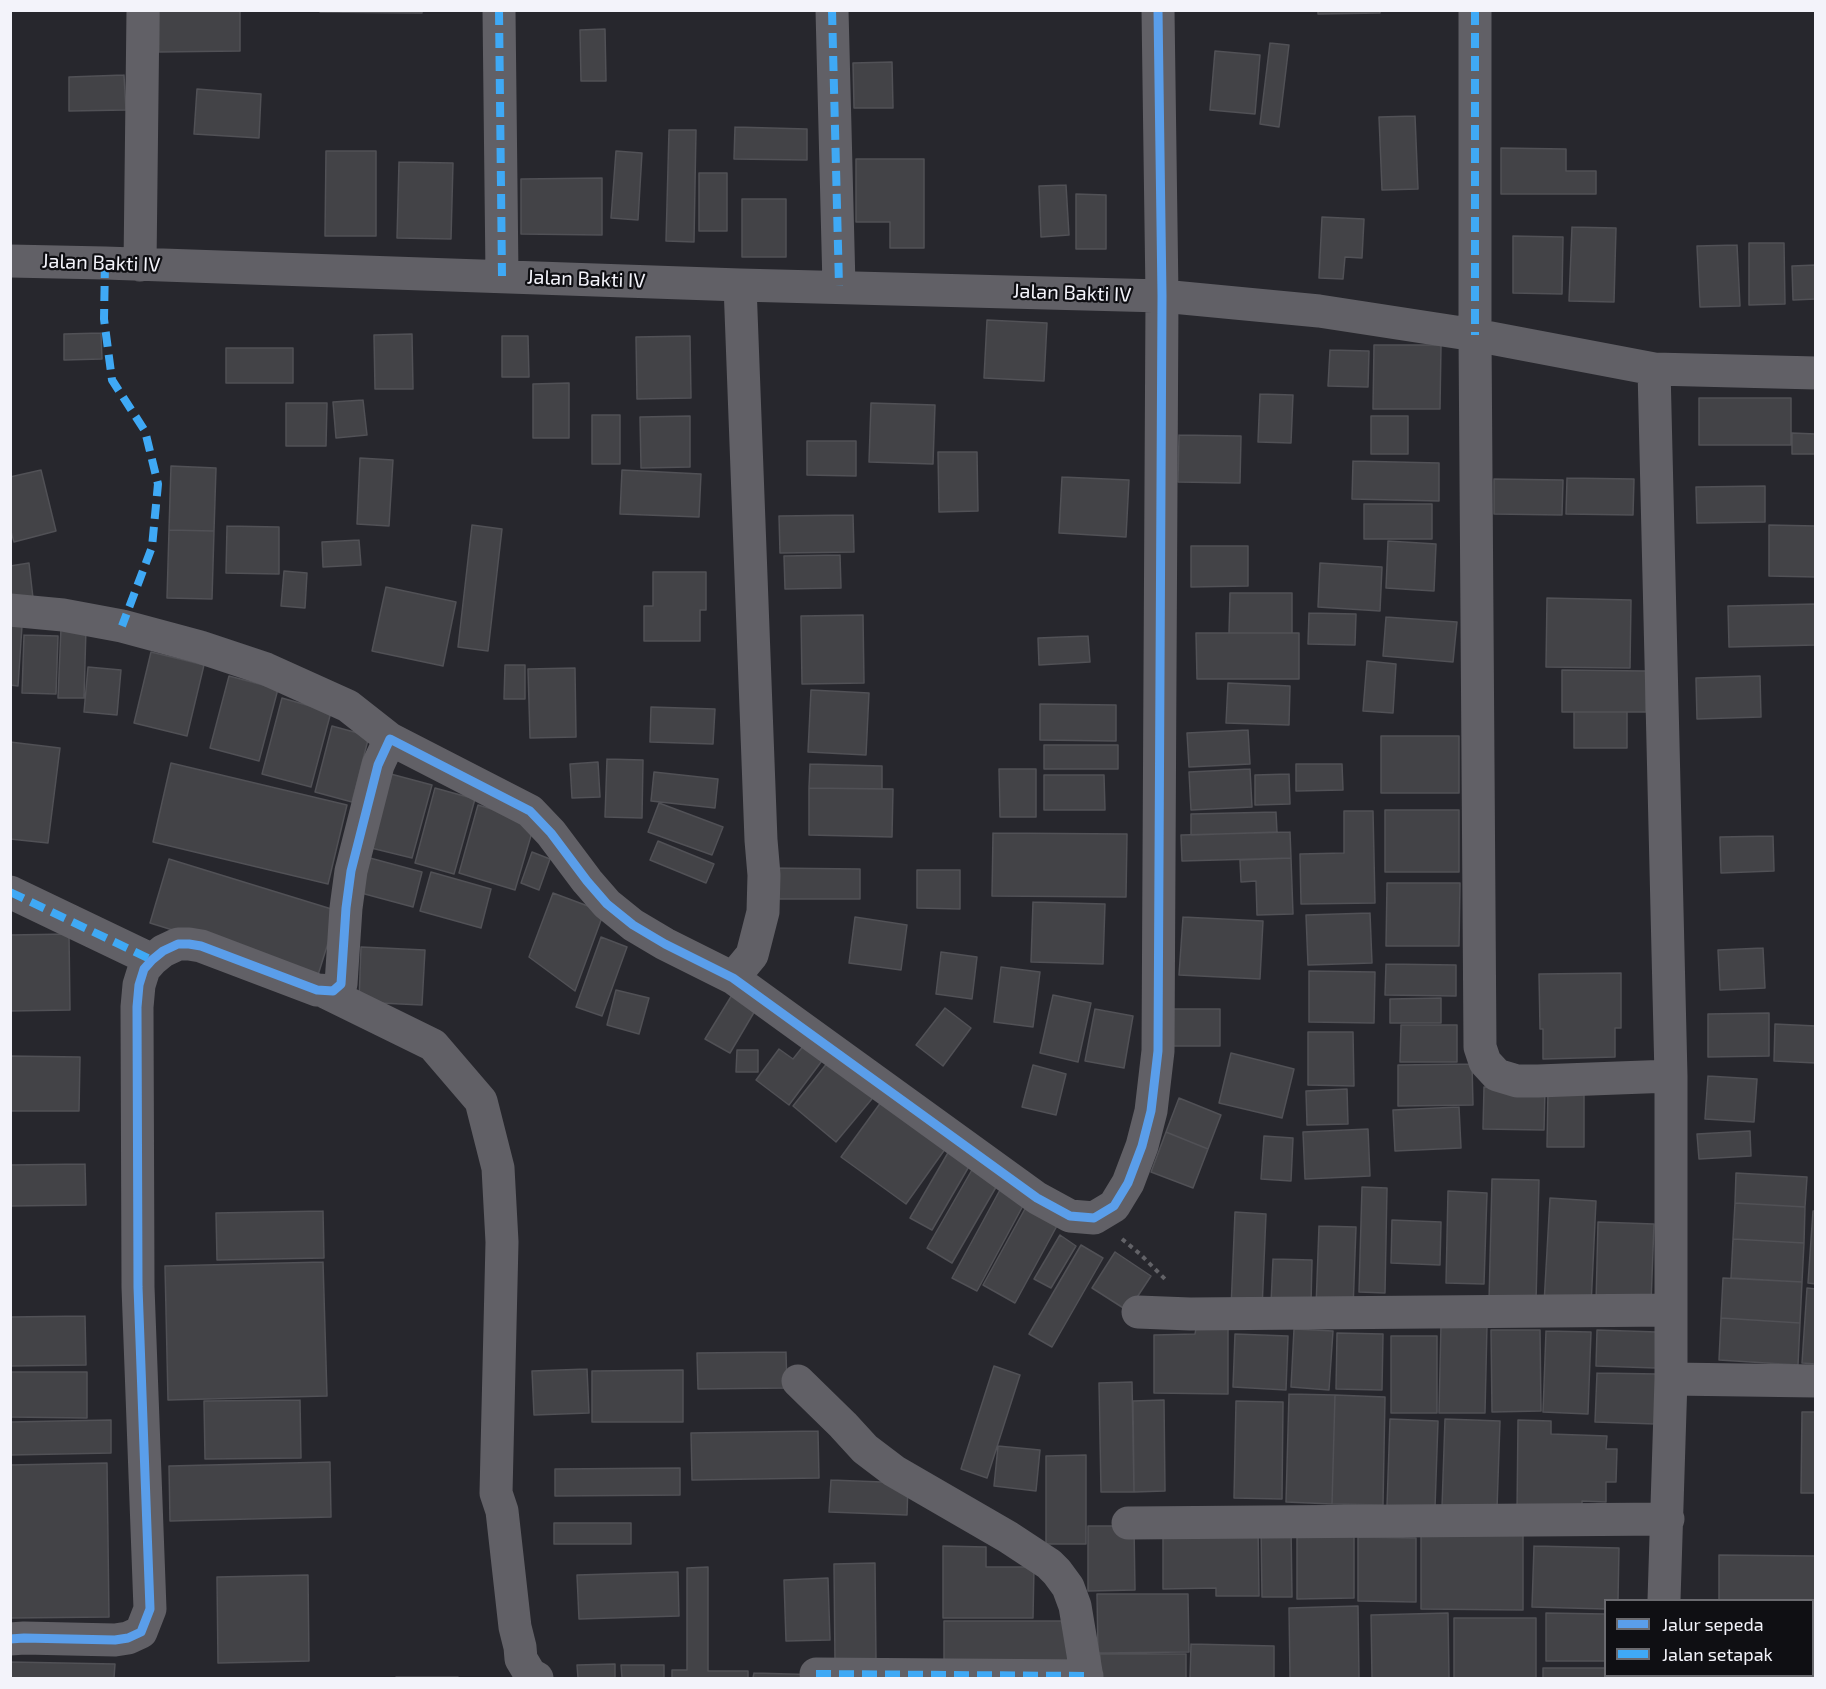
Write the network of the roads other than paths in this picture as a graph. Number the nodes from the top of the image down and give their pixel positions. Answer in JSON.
{"nodes":[{"id":1,"x":143,"y":10,"type":"edge"},
{"id":2,"x":499,"y":10,"type":"edge"},
{"id":3,"x":832,"y":10,"type":"edge"},
{"id":4,"x":1158,"y":10,"type":"edge"},
{"id":5,"x":1475,"y":10,"type":"edge"},
{"id":6,"x":10,"y":261,"type":"edge"},
{"id":7,"x":140,"y":265,"type":"junction"},
{"id":8,"x":502,"y":276,"type":"junction"},
{"id":9,"x":740,"y":285,"type":"junction"},
{"id":10,"x":839,"y":286,"type":"junction"},
{"id":11,"x":1162,"y":296,"type":"junction"},
{"id":12,"x":1475,"y":334,"type":"junction"},
{"id":13,"x":1654,"y":369,"type":"junction"},
{"id":14,"x":1815,"y":373,"type":"edge"},
{"id":15,"x":10,"y":610,"type":"edge"},
{"id":16,"x":390,"y":739,"type":"junction"},
{"id":17,"x":10,"y":892,"type":"edge"},
{"id":18,"x":152,"y":960,"type":"junction"},
{"id":19,"x":733,"y":978,"type":"junction"},
{"id":20,"x":325,"y":992,"type":"junction"},
{"id":21,"x":1671,"y":1076,"type":"junction"},
{"id":22,"x":1671,"y":1310,"type":"junction"},
{"id":23,"x":1138,"y":1312,"type":"dead end"},
{"id":24,"x":1671,"y":1379,"type":"junction"},
{"id":25,"x":1815,"y":1381,"type":"edge"},
{"id":26,"x":798,"y":1382,"type":"dead end"},
{"id":27,"x":1668,"y":1519,"type":"junction"},
{"id":28,"x":1128,"y":1523,"type":"dead end"},
{"id":29,"x":1665,"y":1599,"type":"edge"},
{"id":30,"x":10,"y":1639,"type":"edge"},
{"id":31,"x":545,"y":1673,"type":"edge"},
{"id":32,"x":816,"y":1674,"type":"dead end"},
{"id":33,"x":1087,"y":1678,"type":"edge"}],
"edges":[{"from":1,"to":7,"type":"street"},
{"from":2,"to":8,"type":"street"},
{"from":3,"to":10,"type":"street"},
{"from":4,"to":11,"type":"street"},
{"from":5,"to":12,"type":"street"},
{"from":6,"to":7,"type":"street","name":"Jalan Bakti IV"},
{"from":7,"to":8,"type":"street","name":"Jalan Bakti IV"},
{"from":8,"to":9,"type":"street","name":"Jalan Bakti IV"},
{"from":9,"to":10,"type":"street","name":"Jalan Bakti IV"},
{"from":9,"to":19,"type":"street"},
{"from":10,"to":11,"type":"street","name":"Jalan Bakti IV"},
{"from":11,"to":12,"type":"street","name":"Jalan Bakti IV"},
{"from":11,"to":19,"type":"street"},
{"from":12,"to":13,"type":"street","name":"Jalan Bakti IV"},
{"from":12,"to":21,"type":"street"},
{"from":13,"to":14,"type":"street","name":"Jalan Bakti IV"},
{"from":13,"to":21,"type":"street"},
{"from":15,"to":16,"type":"street"},
{"from":16,"to":19,"type":"street"},
{"from":16,"to":20,"type":"street"},
{"from":17,"to":18,"type":"street"},
{"from":18,"to":20,"type":"street"},
{"from":18,"to":30,"type":"street"},
{"from":20,"to":31,"type":"street"},
{"from":21,"to":22,"type":"street"},
{"from":22,"to":23,"type":"street"},
{"from":22,"to":24,"type":"street"},
{"from":24,"to":25,"type":"street"},
{"from":24,"to":27,"type":"street"},
{"from":26,"to":33,"type":"street"},
{"from":27,"to":28,"type":"street"},
{"from":27,"to":29,"type":"street"},
{"from":32,"to":33,"type":"street"}]}
